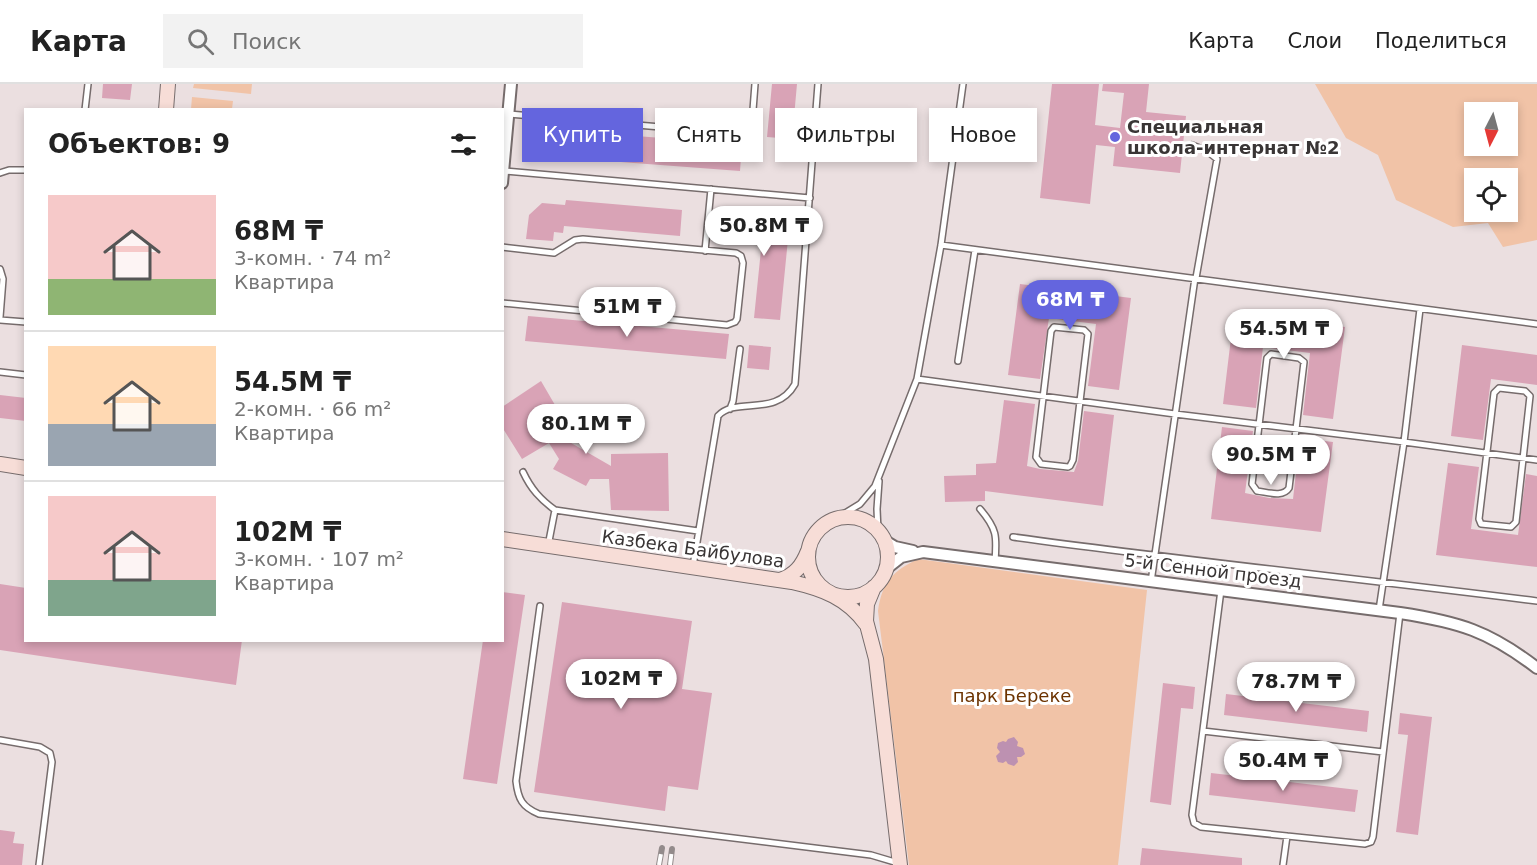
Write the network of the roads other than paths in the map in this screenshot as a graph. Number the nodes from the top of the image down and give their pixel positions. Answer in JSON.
{"nodes":[{"id":1,"x":88,"y":84,"type":"edge"},
{"id":2,"x":168,"y":84,"type":"edge"},
{"id":3,"x":511,"y":84,"type":"edge"},
{"id":4,"x":755,"y":84,"type":"edge"},
{"id":5,"x":818,"y":84,"type":"edge"},
{"id":6,"x":963,"y":84,"type":"edge"},
{"id":7,"x":85,"y":108,"type":"edge"},
{"id":8,"x":166,"y":108,"type":"edge"},
{"id":9,"x":960,"y":108,"type":"edge"},
{"id":10,"x":509,"y":114,"type":"junction"},
{"id":11,"x":1192,"y":145,"type":"dead end"},
{"id":12,"x":952,"y":162,"type":"edge"},
{"id":13,"x":24,"y":170,"type":"edge"},
{"id":14,"x":504,"y":171,"type":"edge"},
{"id":15,"x":0,"y":173,"type":"edge"},
{"id":16,"x":711,"y":189,"type":"junction"},
{"id":17,"x":810,"y":198,"type":"junction"},
{"id":18,"x":940,"y":244,"type":"junction"},
{"id":19,"x":504,"y":247,"type":"edge"},
{"id":20,"x":705,"y":250,"type":"junction"},
{"id":21,"x":975,"y":250,"type":"junction"},
{"id":22,"x":0,"y":269,"type":"edge"},
{"id":23,"x":1196,"y":278,"type":"junction"},
{"id":24,"x":504,"y":303,"type":"edge"},
{"id":25,"x":1420,"y":309,"type":"junction"},
{"id":26,"x":0,"y":318,"type":"edge"},
{"id":27,"x":24,"y":322,"type":"edge"},
{"id":28,"x":1537,"y":324,"type":"edge"},
{"id":29,"x":740,"y":349,"type":"dead end"},
{"id":30,"x":958,"y":361,"type":"dead end"},
{"id":31,"x":0,"y":372,"type":"edge"},
{"id":32,"x":24,"y":375,"type":"edge"},
{"id":33,"x":917,"y":379,"type":"junction"},
{"id":34,"x":1043,"y":397,"type":"junction"},
{"id":35,"x":1080,"y":401,"type":"junction"},
{"id":36,"x":730,"y":409,"type":"junction"},
{"id":37,"x":1175,"y":414,"type":"junction"},
{"id":38,"x":1259,"y":424,"type":"junction"},
{"id":39,"x":1296,"y":429,"type":"junction"},
{"id":40,"x":1404,"y":442,"type":"junction"},
{"id":41,"x":1487,"y":453,"type":"junction"},
{"id":42,"x":1523,"y":458,"type":"junction"},
{"id":43,"x":1537,"y":460,"type":"edge"},
{"id":44,"x":0,"y":464,"type":"edge"},
{"id":45,"x":24,"y":468,"type":"edge"},
{"id":46,"x":523,"y":472,"type":"dead end"},
{"id":47,"x":879,"y":476,"type":"junction"},
{"id":48,"x":980,"y":509,"type":"dead end"},
{"id":49,"x":555,"y":510,"type":"junction"},
{"id":50,"x":832,"y":521,"type":"junction"},
{"id":51,"x":698,"y":531,"type":"junction"},
{"id":52,"x":881,"y":536,"type":"junction"},
{"id":53,"x":1013,"y":537,"type":"dead end"},
{"id":54,"x":504,"y":539,"type":"edge"},
{"id":55,"x":548,"y":546,"type":"junction"},
{"id":56,"x":809,"y":549,"type":"junction"},
{"id":57,"x":922,"y":552,"type":"junction"},
{"id":58,"x":1154,"y":557,"type":"junction"},
{"id":59,"x":994,"y":561,"type":"junction"},
{"id":60,"x":692,"y":568,"type":"junction"},
{"id":61,"x":886,"y":568,"type":"junction"},
{"id":62,"x":780,"y":580,"type":"junction"},
{"id":63,"x":1385,"y":581,"type":"junction"},
{"id":64,"x":1151,"y":582,"type":"junction"},
{"id":65,"x":874,"y":587,"type":"junction"},
{"id":66,"x":1221,"y":590,"type":"junction"},
{"id":67,"x":828,"y":591,"type":"junction"},
{"id":68,"x":1537,"y":601,"type":"edge"},
{"id":69,"x":540,"y":606,"type":"dead end"},
{"id":70,"x":1379,"y":610,"type":"junction"},
{"id":71,"x":1400,"y":613,"type":"junction"},
{"id":72,"x":866,"y":624,"type":"junction"},
{"id":73,"x":1534,"y":664,"type":"edge"},
{"id":74,"x":1203,"y":731,"type":"junction"},
{"id":75,"x":0,"y":740,"type":"edge"},
{"id":76,"x":1383,"y":752,"type":"junction"},
{"id":77,"x":1287,"y":836,"type":"junction"},
{"id":78,"x":900,"y":864,"type":"edge"},
{"id":79,"x":39,"y":865,"type":"edge"},
{"id":80,"x":1283,"y":865,"type":"edge"}],
"edges":[{"from":1,"to":7,"type":"lane"},
{"from":2,"to":8,"type":"street"},
{"from":3,"to":10,"type":"street"},
{"from":4,"to":10,"type":"lane"},
{"from":5,"to":17,"type":"lane"},
{"from":6,"to":9,"type":"lane"},
{"from":10,"to":14,"type":"street"},
{"from":11,"to":23,"type":"lane"},
{"from":12,"to":18,"type":"lane"},
{"from":13,"to":15,"type":"lane"},
{"from":14,"to":16,"type":"lane"},
{"from":16,"to":17,"type":"lane"},
{"from":16,"to":20,"type":"lane"},
{"from":17,"to":36,"type":"lane"},
{"from":18,"to":21,"type":"lane"},
{"from":18,"to":33,"type":"lane"},
{"from":19,"to":20,"type":"lane"},
{"from":20,"to":24,"type":"lane"},
{"from":21,"to":23,"type":"lane"},
{"from":21,"to":30,"type":"lane"},
{"from":22,"to":26,"type":"lane"},
{"from":23,"to":25,"type":"lane"},
{"from":23,"to":37,"type":"lane"},
{"from":25,"to":28,"type":"lane"},
{"from":25,"to":40,"type":"lane"},
{"from":26,"to":27,"type":"lane"},
{"from":29,"to":36,"type":"lane"},
{"from":31,"to":32,"type":"lane"},
{"from":33,"to":34,"type":"lane"},
{"from":33,"to":47,"type":"lane"},
{"from":34,"to":35,"type":"lane"},
{"from":34,"to":35,"type":"lane"},
{"from":34,"to":35,"type":"lane"},
{"from":35,"to":37,"type":"lane"},
{"from":36,"to":51,"type":"lane"},
{"from":37,"to":38,"type":"lane"},
{"from":37,"to":58,"type":"lane"},
{"from":38,"to":39,"type":"lane"},
{"from":38,"to":39,"type":"lane"},
{"from":38,"to":39,"type":"lane"},
{"from":39,"to":40,"type":"lane"},
{"from":40,"to":41,"type":"lane"},
{"from":40,"to":63,"type":"lane"},
{"from":41,"to":42,"type":"lane"},
{"from":41,"to":42,"type":"lane"},
{"from":41,"to":42,"type":"lane"},
{"from":42,"to":43,"type":"lane"},
{"from":44,"to":45,"type":"street"},
{"from":46,"to":49,"type":"lane"},
{"from":47,"to":50,"type":"lane"},
{"from":47,"to":52,"type":"lane"},
{"from":48,"to":59,"type":"lane"},
{"from":49,"to":51,"type":"lane"},
{"from":49,"to":55,"type":"lane"},
{"from":50,"to":52,"type":"street"},
{"from":50,"to":56,"type":"street"},
{"from":51,"to":60,"type":"lane"},
{"from":52,"to":57,"type":"street"},
{"from":52,"to":61,"type":"street"},
{"from":53,"to":58,"type":"lane"},
{"from":54,"to":55,"type":"street","name":"Казбека Байбулова"},
{"from":55,"to":60,"type":"street","name":"Казбека Байбулова"},
{"from":56,"to":62,"type":"street"},
{"from":56,"to":67,"type":"street"},
{"from":57,"to":59,"type":"street","name":"5-й Сенной проезд"},
{"from":57,"to":61,"type":"street","name":"5-й Сенной проезд"},
{"from":58,"to":63,"type":"lane"},
{"from":58,"to":64,"type":"lane"},
{"from":59,"to":64,"type":"street","name":"5-й Сенной проезд"},
{"from":60,"to":62,"type":"street","name":"Казбека Байбулова"},
{"from":61,"to":65,"type":"street"},
{"from":62,"to":67,"type":"street","name":"Казбека Байбулова"},
{"from":63,"to":68,"type":"lane"},
{"from":63,"to":70,"type":"lane"},
{"from":64,"to":66,"type":"street","name":"5-й Сенной проезд"},
{"from":65,"to":67,"type":"street"},
{"from":65,"to":72,"type":"street"},
{"from":66,"to":70,"type":"street","name":"5-й Сенной проезд"},
{"from":66,"to":74,"type":"lane"},
{"from":67,"to":72,"type":"street","name":"Казбека Байбулова"},
{"from":69,"to":78,"type":"lane"},
{"from":70,"to":71,"type":"street","name":"5-й Сенной проезд"},
{"from":71,"to":73,"type":"street","name":"5-й Сенной проезд"},
{"from":71,"to":76,"type":"lane"},
{"from":72,"to":78,"type":"street"},
{"from":74,"to":76,"type":"lane"},
{"from":74,"to":77,"type":"lane"},
{"from":75,"to":79,"type":"lane"},
{"from":76,"to":77,"type":"lane"},
{"from":77,"to":80,"type":"lane"}]}
